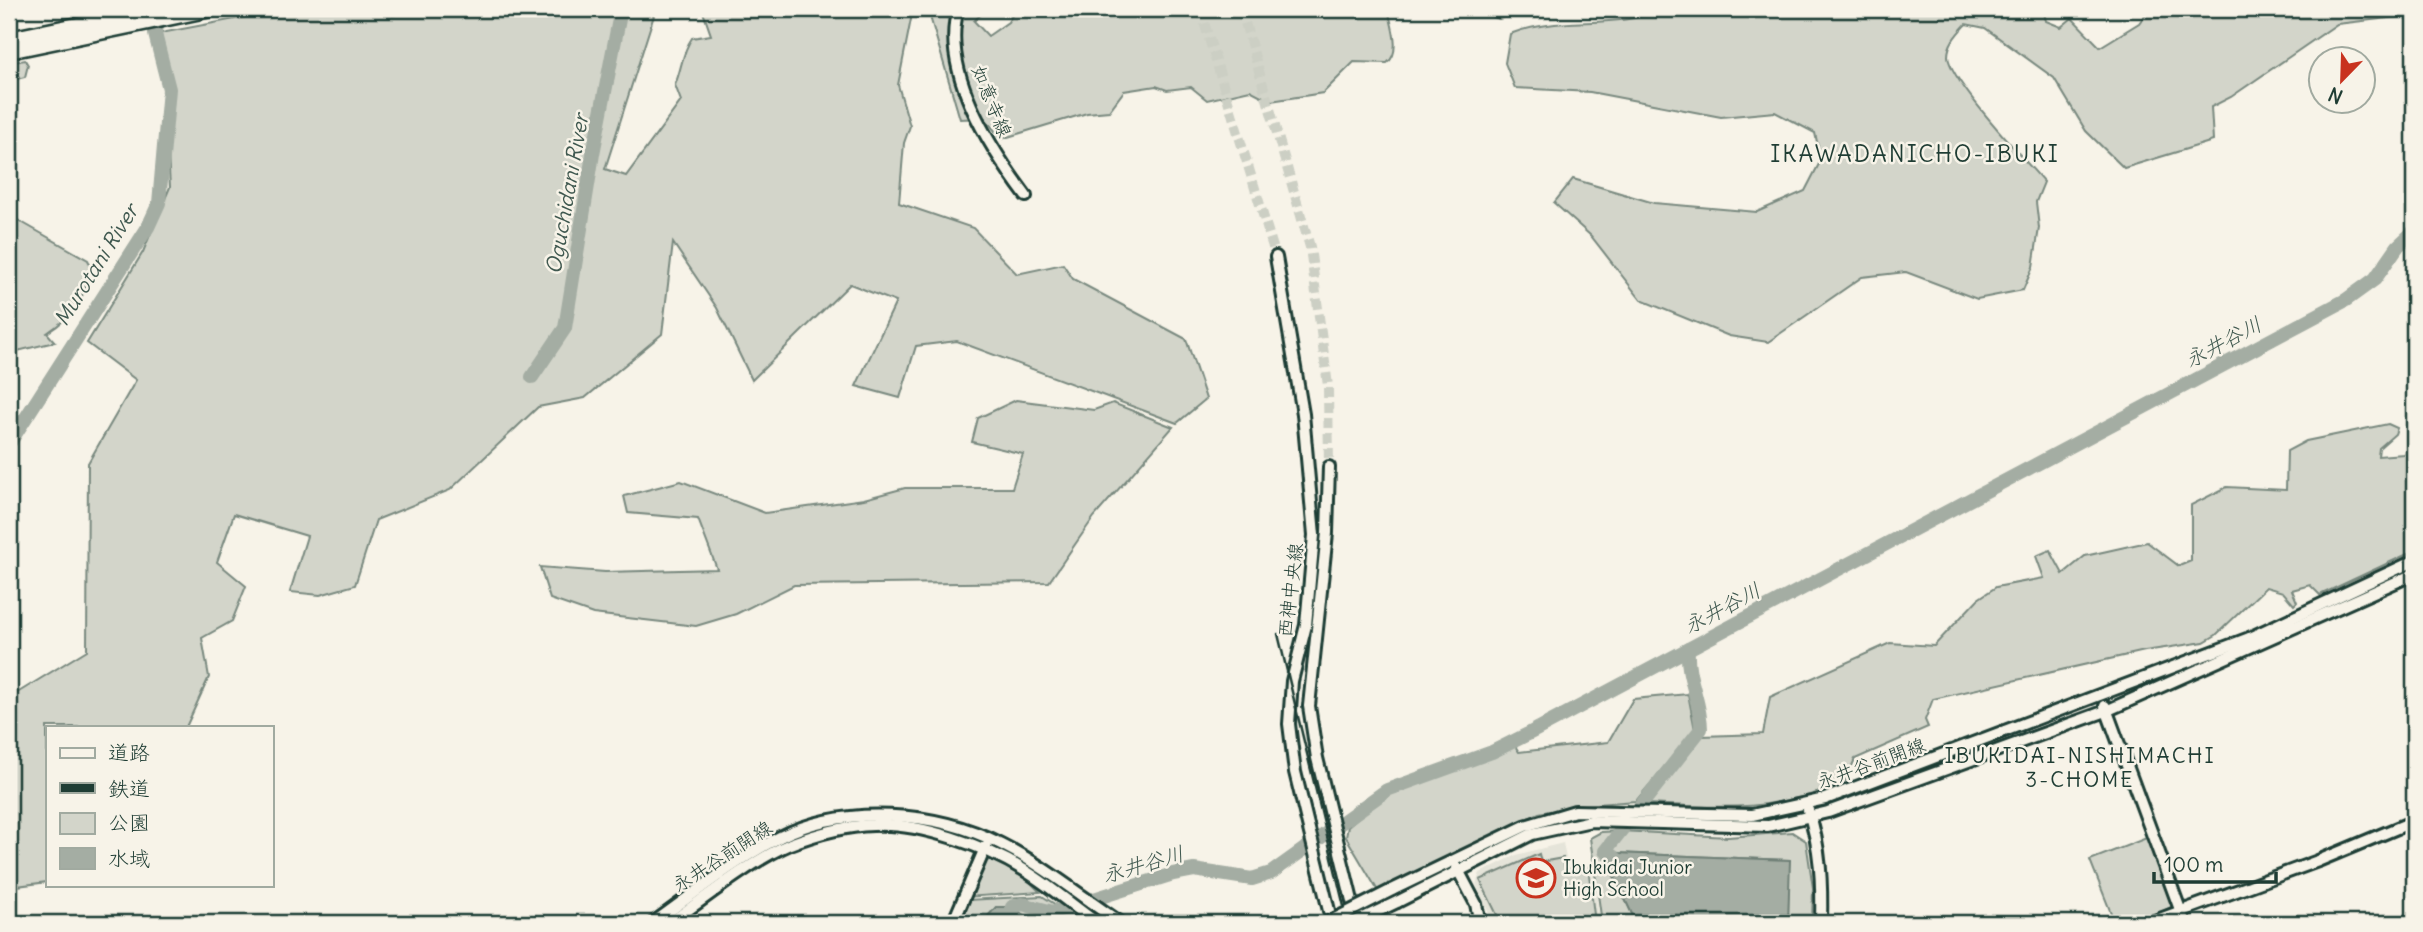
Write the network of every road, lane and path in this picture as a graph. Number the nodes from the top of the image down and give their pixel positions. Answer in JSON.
{"nodes":[{"id":1,"x":155,"y":9,"type":"edge"},
{"id":2,"x":211,"y":9,"type":"edge"},
{"id":3,"x":958,"y":9,"type":"edge"},
{"id":4,"x":10,"y":45,"type":"edge"},
{"id":5,"x":1026,"y":196,"type":"dead end"},
{"id":6,"x":1276,"y":257,"type":"tunnel mouth"},
{"id":7,"x":1329,"y":467,"type":"tunnel mouth"},
{"id":8,"x":2414,"y":561,"type":"edge"},
{"id":9,"x":2414,"y":574,"type":"edge"},
{"id":10,"x":2102,"y":696,"type":"junction"},
{"id":11,"x":2106,"y":711,"type":"junction"},
{"id":12,"x":1807,"y":804,"type":"junction"},
{"id":13,"x":1810,"y":816,"type":"junction"},
{"id":14,"x":2414,"y":821,"type":"edge"},
{"id":15,"x":1335,"y":834,"type":"junction"},
{"id":16,"x":990,"y":838,"type":"junction"},
{"id":17,"x":985,"y":850,"type":"junction"},
{"id":18,"x":1453,"y":860,"type":"junction"},
{"id":19,"x":1460,"y":872,"type":"junction"},
{"id":20,"x":2181,"y":912,"type":"junction"},
{"id":21,"x":653,"y":923,"type":"edge"},
{"id":22,"x":670,"y":923,"type":"edge"},
{"id":23,"x":953,"y":923,"type":"edge"},
{"id":24,"x":1097,"y":923,"type":"edge"},
{"id":25,"x":1121,"y":923,"type":"edge"},
{"id":26,"x":1329,"y":923,"type":"edge"},
{"id":27,"x":1355,"y":923,"type":"edge"},
{"id":28,"x":1364,"y":923,"type":"edge"},
{"id":29,"x":1480,"y":923,"type":"edge"},
{"id":30,"x":1821,"y":923,"type":"edge"},
{"id":31,"x":2150,"y":923,"type":"edge"},
{"id":32,"x":2185,"y":923,"type":"edge"}],
"edges":[{"from":1,"to":4,"type":"highway"},
{"from":2,"to":4,"type":"highway"},
{"from":3,"to":5,"type":"street","name":"如意寺線"},
{"from":6,"to":26,"type":"street","name":"西神中央線"},
{"from":7,"to":15,"type":"street","name":"西神中央線"},
{"from":8,"to":10,"type":"street","name":"永井谷前開線"},
{"from":9,"to":11,"type":"street","name":"永井谷前開線"},
{"from":10,"to":11,"type":"street"},
{"from":10,"to":12,"type":"street","name":"永井谷前開線"},
{"from":11,"to":13,"type":"street","name":"永井谷前開線"},
{"from":11,"to":20,"type":"street"},
{"from":12,"to":13,"type":"street"},
{"from":12,"to":18,"type":"street","name":"永井谷前開線"},
{"from":13,"to":19,"type":"street","name":"永井谷前開線"},
{"from":13,"to":30,"type":"street"},
{"from":14,"to":20,"type":"street"},
{"from":15,"to":27,"type":"street","name":"西神中央線"},
{"from":15,"to":28,"type":"street"},
{"from":16,"to":17,"type":"street"},
{"from":16,"to":21,"type":"street","name":"永井谷前開線"},
{"from":16,"to":25,"type":"street","name":"永井谷前開線"},
{"from":17,"to":22,"type":"street","name":"永井谷前開線"},
{"from":17,"to":23,"type":"street"},
{"from":17,"to":24,"type":"street","name":"永井谷前開線"},
{"from":18,"to":19,"type":"street"},
{"from":18,"to":26,"type":"street","name":"永井谷前開線","bridge":true},
{"from":19,"to":27,"type":"street","name":"永井谷前開線","bridge":true},
{"from":19,"to":29,"type":"street"},
{"from":20,"to":31,"type":"street"},
{"from":20,"to":32,"type":"street"}]}
